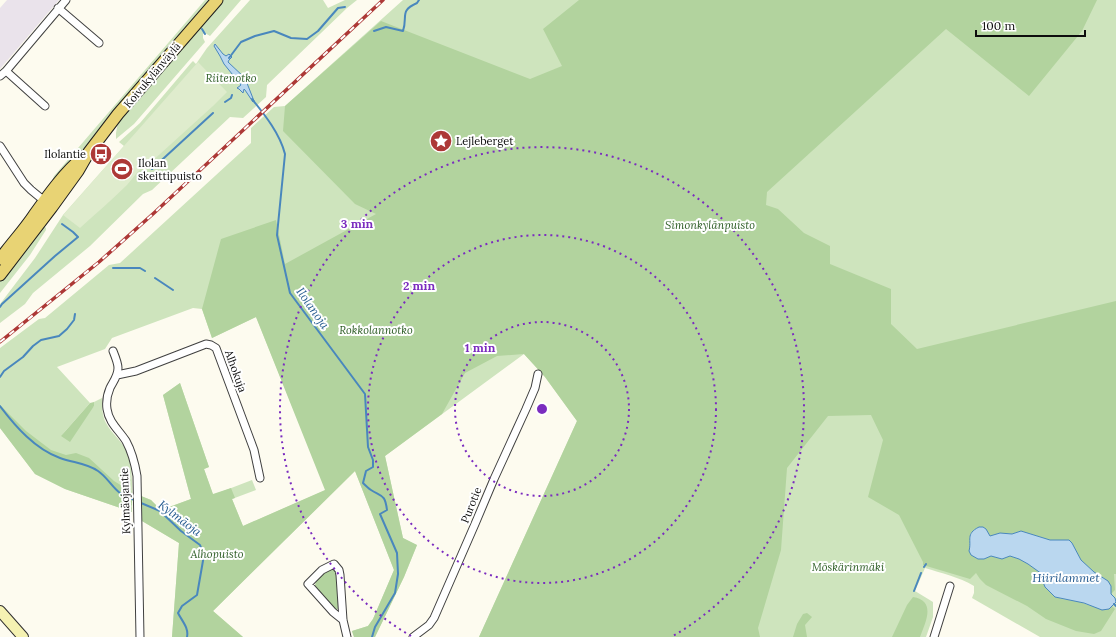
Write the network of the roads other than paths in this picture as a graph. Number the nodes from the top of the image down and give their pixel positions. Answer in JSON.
{"nodes":[{"id":1,"x":66,"y":0,"type":"edge"},
{"id":2,"x":217,"y":0,"type":"edge"},
{"id":3,"x":58,"y":8,"type":"junction"},
{"id":4,"x":99,"y":43,"type":"dead end"},
{"id":5,"x":3,"y":74,"type":"edge"},
{"id":6,"x":45,"y":106,"type":"dead end"},
{"id":7,"x":0,"y":146,"type":"edge"},
{"id":8,"x":48,"y":204,"type":"junction"},
{"id":9,"x":0,"y":259,"type":"edge"},
{"id":10,"x":0,"y":275,"type":"edge"},
{"id":11,"x":113,"y":350,"type":"dead end"},
{"id":12,"x":538,"y":374,"type":"dead end"},
{"id":13,"x":117,"y":375,"type":"junction"},
{"id":14,"x":260,"y":478,"type":"dead end"},
{"id":15,"x":950,"y":586,"type":"dead end"},
{"id":16,"x":0,"y":611,"type":"edge"},
{"id":17,"x":342,"y":620,"type":"junction"},
{"id":18,"x":23,"y":637,"type":"edge"},
{"id":19,"x":140,"y":637,"type":"edge"},
{"id":20,"x":347,"y":637,"type":"edge"},
{"id":21,"x":414,"y":637,"type":"edge"},
{"id":22,"x":934,"y":637,"type":"edge"}],
"edges":[{"from":1,"to":3,"type":"street"},
{"from":2,"to":8,"type":"main road","name":"Koivukylänväylä"},
{"from":3,"to":4,"type":"street"},
{"from":3,"to":5,"type":"street"},
{"from":5,"to":6,"type":"street"},
{"from":7,"to":8,"type":"street"},
{"from":8,"to":9,"type":"main road","name":"Koivukylänväylä"},
{"from":8,"to":10,"type":"main road","name":"Koivukylänväylä"},
{"from":11,"to":13,"type":"street"},
{"from":12,"to":21,"type":"street","name":"Purotie"},
{"from":13,"to":14,"type":"street","name":"Alhokuja"},
{"from":13,"to":19,"type":"street","name":"Kylmäojantie"},
{"from":15,"to":22,"type":"street"},
{"from":16,"to":18,"type":"main road"},
{"from":17,"to":17,"type":"street"},
{"from":17,"to":20,"type":"street"}]}
